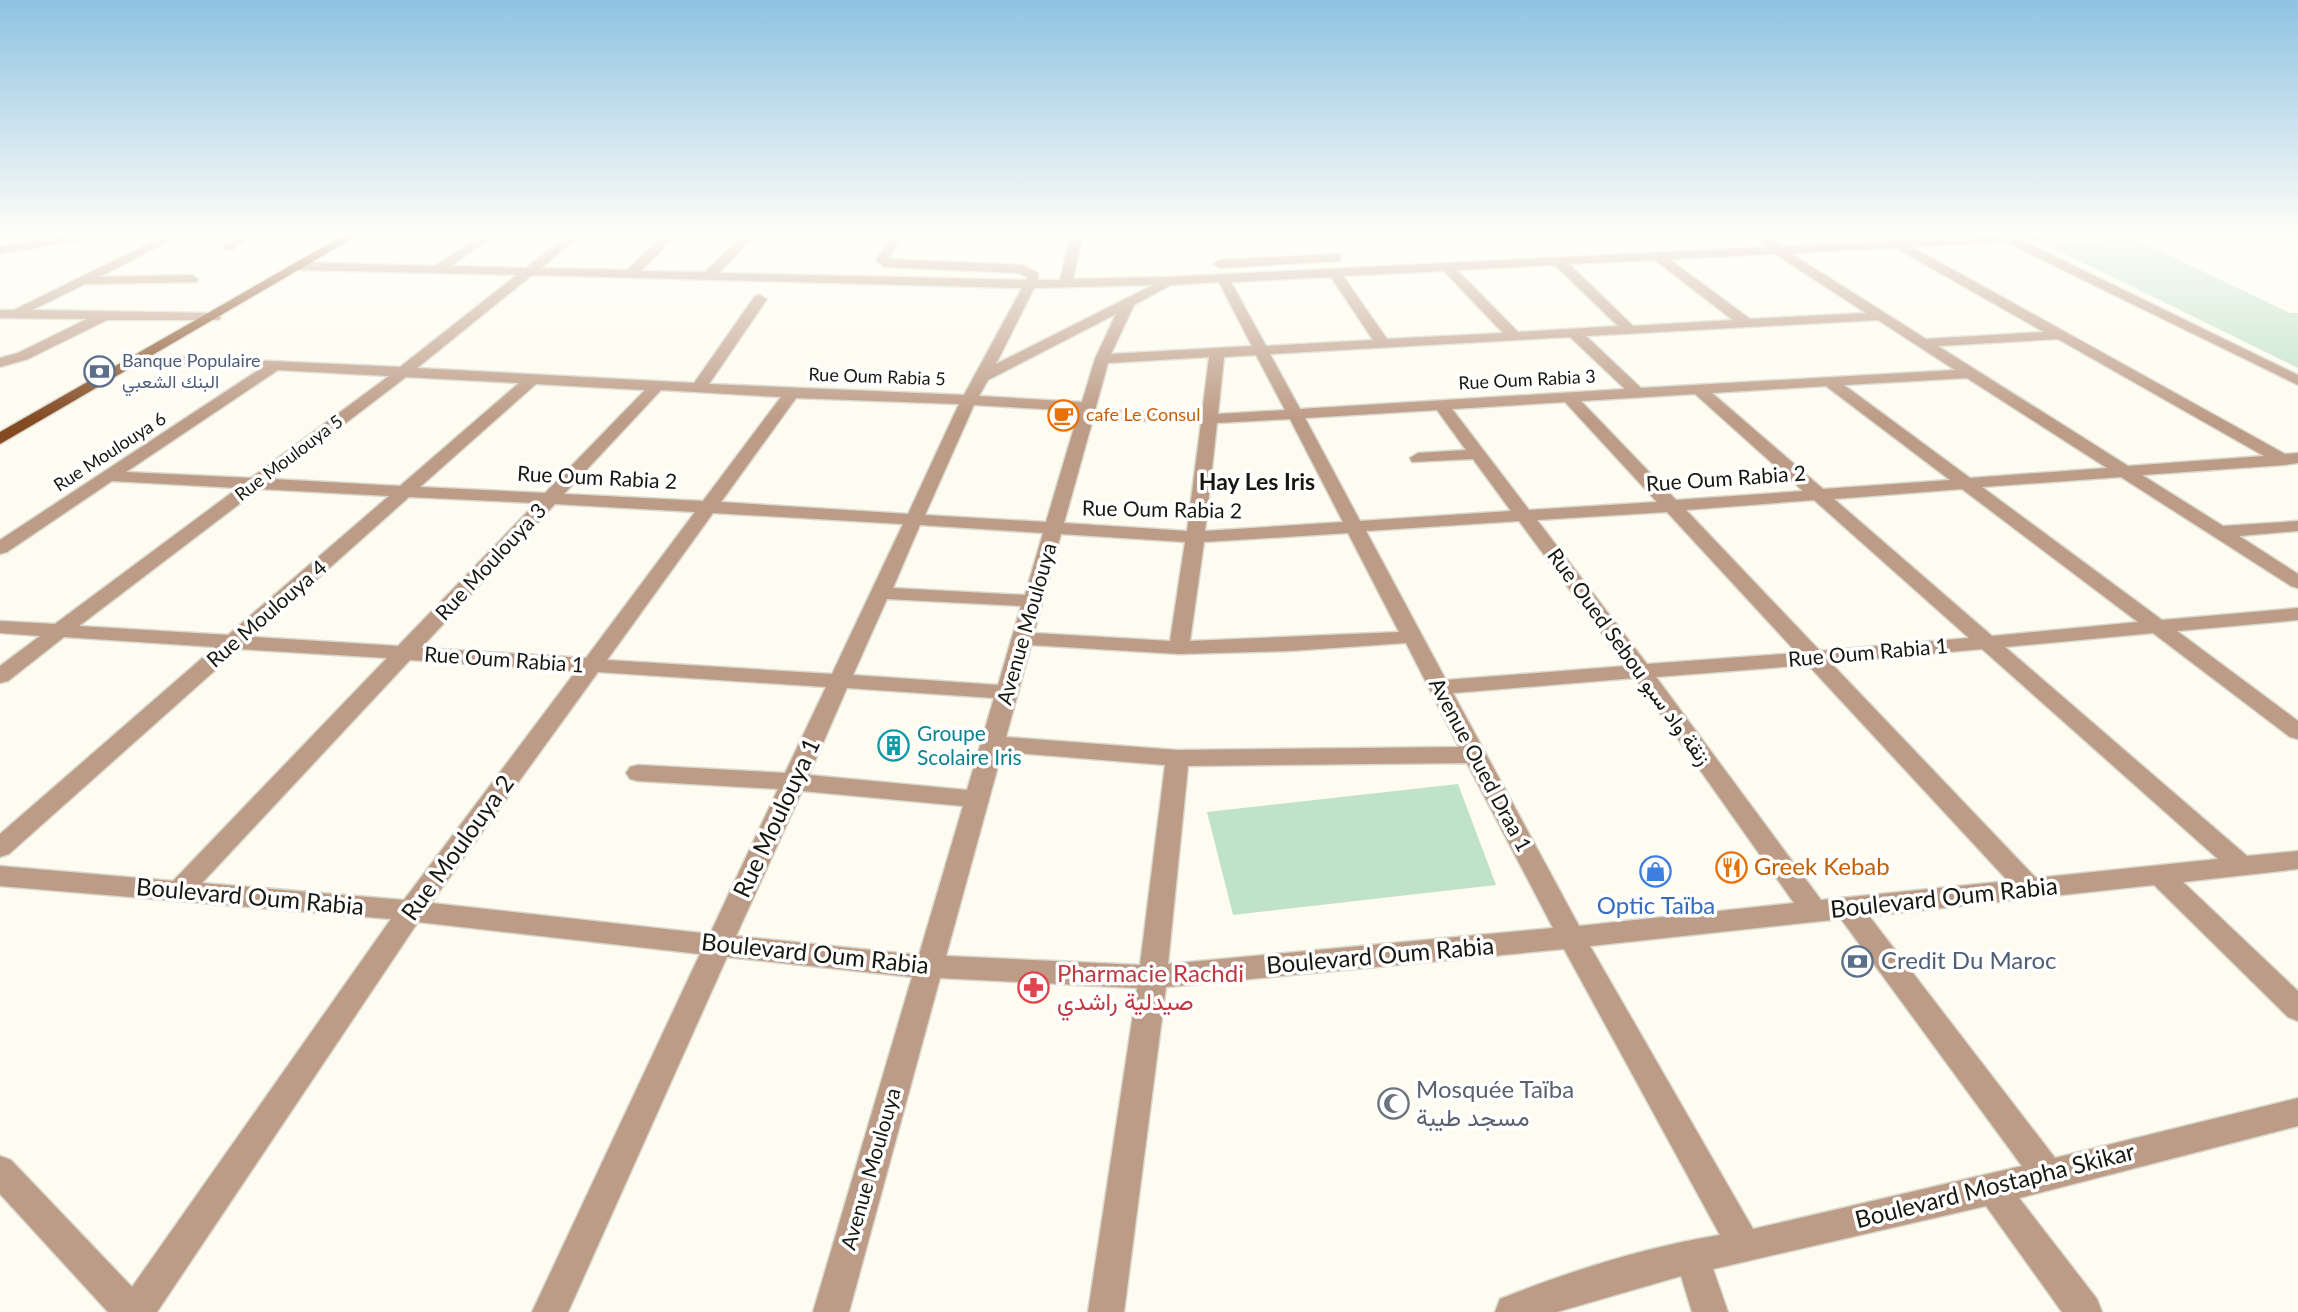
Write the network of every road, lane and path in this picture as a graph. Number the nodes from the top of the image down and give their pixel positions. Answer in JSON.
{"nodes":[{"id":1,"x":51,"y":296,"type":"edge"},
{"id":2,"x":249,"y":296,"type":"edge"},
{"id":3,"x":497,"y":296,"type":"edge"},
{"id":4,"x":1025,"y":296,"type":"edge"},
{"id":5,"x":1141,"y":296,"type":"edge"},
{"id":6,"x":1233,"y":296,"type":"edge"},
{"id":7,"x":1351,"y":296,"type":"edge"},
{"id":8,"x":1475,"y":296,"type":"edge"},
{"id":9,"x":1595,"y":296,"type":"edge"},
{"id":10,"x":1710,"y":296,"type":"edge"},
{"id":11,"x":1850,"y":296,"type":"edge"},
{"id":12,"x":1991,"y":296,"type":"edge"},
{"id":13,"x":2126,"y":296,"type":"edge"},
{"id":14,"x":760,"y":299,"type":"dead end"},
{"id":15,"x":1128,"y":303,"type":"junction"},
{"id":16,"x":0,"y":314,"type":"edge"},
{"id":17,"x":15,"y":314,"type":"junction"},
{"id":18,"x":107,"y":315,"type":"junction"},
{"id":19,"x":1881,"y":316,"type":"junction"},
{"id":20,"x":214,"y":317,"type":"junction"},
{"id":21,"x":1746,"y":323,"type":"junction"},
{"id":22,"x":1630,"y":330,"type":"junction"},
{"id":23,"x":1574,"y":333,"type":"junction"},
{"id":24,"x":2059,"y":335,"type":"junction"},
{"id":25,"x":1514,"y":337,"type":"junction"},
{"id":26,"x":1924,"y":343,"type":"junction"},
{"id":27,"x":1383,"y":344,"type":"junction"},
{"id":28,"x":1260,"y":351,"type":"junction"},
{"id":29,"x":1217,"y":354,"type":"junction"},
{"id":30,"x":144,"y":358,"type":"junction"},
{"id":31,"x":1102,"y":359,"type":"junction"},
{"id":32,"x":0,"y":363,"type":"edge"},
{"id":33,"x":277,"y":365,"type":"junction"},
{"id":34,"x":403,"y":372,"type":"junction"},
{"id":35,"x":1971,"y":373,"type":"junction"},
{"id":36,"x":982,"y":377,"type":"junction"},
{"id":37,"x":533,"y":378,"type":"junction"},
{"id":38,"x":1829,"y":381,"type":"junction"},
{"id":39,"x":2298,"y":381,"type":"edge"},
{"id":40,"x":658,"y":385,"type":"junction"},
{"id":41,"x":699,"y":387,"type":"junction"},
{"id":42,"x":1698,"y":389,"type":"junction"},
{"id":43,"x":792,"y":393,"type":"junction"},
{"id":44,"x":1636,"y":393,"type":"junction"},
{"id":45,"x":1569,"y":397,"type":"junction"},
{"id":46,"x":969,"y":400,"type":"junction"},
{"id":47,"x":1440,"y":404,"type":"junction"},
{"id":48,"x":1087,"y":410,"type":"junction"},
{"id":49,"x":1293,"y":413,"type":"junction"},
{"id":50,"x":1210,"y":419,"type":"junction"},
{"id":51,"x":0,"y":439,"type":"edge"},
{"id":52,"x":1478,"y":454,"type":"junction"},
{"id":53,"x":1418,"y":458,"type":"dead end"},
{"id":54,"x":2293,"y":462,"type":"edge"},
{"id":55,"x":2125,"y":471,"type":"junction"},
{"id":56,"x":109,"y":476,"type":"junction"},
{"id":57,"x":1967,"y":484,"type":"junction"},
{"id":58,"x":255,"y":485,"type":"junction"},
{"id":59,"x":407,"y":491,"type":"junction"},
{"id":60,"x":1820,"y":495,"type":"junction"},
{"id":61,"x":550,"y":499,"type":"junction"},
{"id":62,"x":1673,"y":506,"type":"junction"},
{"id":63,"x":708,"y":507,"type":"junction"},
{"id":64,"x":1524,"y":515,"type":"junction"},
{"id":65,"x":913,"y":521,"type":"junction"},
{"id":66,"x":2298,"y":526,"type":"edge"},
{"id":67,"x":1352,"y":527,"type":"junction"},
{"id":68,"x":1053,"y":530,"type":"junction"},
{"id":69,"x":2221,"y":532,"type":"junction"},
{"id":70,"x":1195,"y":537,"type":"junction"},
{"id":71,"x":0,"y":548,"type":"edge"},
{"id":72,"x":2298,"y":582,"type":"edge"},
{"id":73,"x":880,"y":593,"type":"junction"},
{"id":74,"x":1033,"y":601,"type":"junction"},
{"id":75,"x":2298,"y":614,"type":"edge"},
{"id":76,"x":2157,"y":626,"type":"junction"},
{"id":77,"x":0,"y":627,"type":"edge"},
{"id":78,"x":61,"y":630,"type":"junction"},
{"id":79,"x":1410,"y":637,"type":"junction"},
{"id":80,"x":1023,"y":638,"type":"junction"},
{"id":81,"x":1986,"y":642,"type":"junction"},
{"id":82,"x":234,"y":643,"type":"junction"},
{"id":83,"x":1179,"y":648,"type":"junction"},
{"id":84,"x":404,"y":654,"type":"junction"},
{"id":85,"x":1815,"y":658,"type":"junction"},
{"id":86,"x":591,"y":666,"type":"junction"},
{"id":87,"x":1641,"y":671,"type":"junction"},
{"id":88,"x":0,"y":676,"type":"edge"},
{"id":89,"x":839,"y":682,"type":"junction"},
{"id":90,"x":1438,"y":687,"type":"junction"},
{"id":91,"x":1007,"y":692,"type":"junction"},
{"id":92,"x":2298,"y":732,"type":"edge"},
{"id":93,"x":993,"y":744,"type":"junction"},
{"id":94,"x":1477,"y":755,"type":"junction"},
{"id":95,"x":1177,"y":758,"type":"junction"},
{"id":96,"x":638,"y":772,"type":"dead end"},
{"id":97,"x":794,"y":782,"type":"junction"},
{"id":98,"x":977,"y":799,"type":"junction"},
{"id":99,"x":0,"y":848,"type":"edge"},
{"id":100,"x":2298,"y":860,"type":"edge"},
{"id":101,"x":2242,"y":866,"type":"junction"},
{"id":102,"x":2159,"y":874,"type":"junction"},
{"id":103,"x":0,"y":876,"type":"edge"},
{"id":104,"x":2030,"y":888,"type":"junction"},
{"id":105,"x":179,"y":891,"type":"junction"},
{"id":106,"x":1848,"y":908,"type":"junction"},
{"id":107,"x":411,"y":911,"type":"junction"},
{"id":108,"x":1815,"y":912,"type":"junction"},
{"id":109,"x":1571,"y":937,"type":"junction"},
{"id":110,"x":719,"y":944,"type":"junction"},
{"id":111,"x":929,"y":967,"type":"junction"},
{"id":112,"x":1153,"y":977,"type":"junction"},
{"id":113,"x":2298,"y":1009,"type":"edge"},
{"id":114,"x":2298,"y":1112,"type":"edge"},
{"id":115,"x":0,"y":1171,"type":"edge"},
{"id":116,"x":2047,"y":1174,"type":"junction"},
{"id":117,"x":1993,"y":1189,"type":"junction"},
{"id":118,"x":1745,"y":1247,"type":"junction"},
{"id":119,"x":1692,"y":1256,"type":"junction"},
{"id":120,"x":134,"y":1312,"type":"edge"},
{"id":121,"x":550,"y":1312,"type":"edge"},
{"id":122,"x":831,"y":1312,"type":"edge"},
{"id":123,"x":1107,"y":1312,"type":"edge"},
{"id":124,"x":1513,"y":1312,"type":"edge"},
{"id":125,"x":1710,"y":1312,"type":"edge"},
{"id":126,"x":2084,"y":1312,"type":"edge"}],
"edges":[{"from":1,"to":17,"type":"street"},
{"from":2,"to":20,"type":"main road"},
{"from":3,"to":34,"type":"street","name":"Rue Moulouya 5"},
{"from":4,"to":36,"type":"street","name":"Rue Oum Rabia 5"},
{"from":5,"to":15,"type":"street"},
{"from":6,"to":28,"type":"street","name":"Avenue Oued Draa 1"},
{"from":7,"to":27,"type":"street"},
{"from":8,"to":25,"type":"street"},
{"from":9,"to":22,"type":"street"},
{"from":10,"to":21,"type":"street"},
{"from":11,"to":19,"type":"street"},
{"from":12,"to":24,"type":"street"},
{"from":13,"to":39,"type":"street"},
{"from":14,"to":41,"type":"street"},
{"from":15,"to":31,"type":"street","name":"Avenue Moulouya"},
{"from":15,"to":36,"type":"street"},
{"from":16,"to":17,"type":"street"},
{"from":17,"to":18,"type":"street"},
{"from":18,"to":20,"type":"street"},
{"from":18,"to":32,"type":"street"},
{"from":19,"to":21,"type":"street"},
{"from":19,"to":26,"type":"street"},
{"from":20,"to":30,"type":"main road"},
{"from":21,"to":22,"type":"street"},
{"from":22,"to":23,"type":"street"},
{"from":23,"to":25,"type":"street"},
{"from":23,"to":44,"type":"street"},
{"from":24,"to":26,"type":"street"},
{"from":24,"to":54,"type":"street"},
{"from":25,"to":27,"type":"street"},
{"from":26,"to":35,"type":"street"},
{"from":27,"to":28,"type":"street"},
{"from":28,"to":29,"type":"street"},
{"from":28,"to":49,"type":"street","name":"Avenue Oued Draa 1"},
{"from":29,"to":31,"type":"street"},
{"from":29,"to":50,"type":"street"},
{"from":30,"to":33,"type":"street","name":"Rue Oum Rabia 5"},
{"from":30,"to":51,"type":"main road"},
{"from":31,"to":48,"type":"street","name":"Avenue Moulouya"},
{"from":33,"to":34,"type":"street","name":"Rue Oum Rabia 5"},
{"from":33,"to":56,"type":"street","name":"Rue Moulouya 6"},
{"from":34,"to":37,"type":"street","name":"Rue Oum Rabia 5"},
{"from":34,"to":58,"type":"street","name":"Rue Moulouya 5"},
{"from":35,"to":38,"type":"street","name":"Rue Oum Rabia 3"},
{"from":35,"to":55,"type":"street"},
{"from":36,"to":46,"type":"street","name":"Rue Oum Rabia 5"},
{"from":37,"to":40,"type":"street","name":"Rue Oum Rabia 5"},
{"from":37,"to":59,"type":"street","name":"Rue Moulouya 4"},
{"from":38,"to":42,"type":"street","name":"Rue Oum Rabia 3"},
{"from":38,"to":57,"type":"street"},
{"from":40,"to":41,"type":"street","name":"Rue Oum Rabia 5"},
{"from":40,"to":61,"type":"street","name":"Rue Moulouya 3"},
{"from":41,"to":43,"type":"street","name":"Rue Oum Rabia 5"},
{"from":42,"to":44,"type":"street","name":"Rue Oum Rabia 3"},
{"from":42,"to":60,"type":"street"},
{"from":43,"to":46,"type":"street","name":"Rue Oum Rabia 5"},
{"from":43,"to":63,"type":"street","name":"Rue Moulouya 2"},
{"from":44,"to":45,"type":"street","name":"Rue Oum Rabia 3"},
{"from":45,"to":47,"type":"street","name":"Rue Oum Rabia 3"},
{"from":45,"to":62,"type":"street"},
{"from":46,"to":48,"type":"street","name":"Rue Oum Rabia 3"},
{"from":46,"to":65,"type":"street","name":"Rue Moulouya 1"},
{"from":47,"to":49,"type":"street","name":"Rue Oum Rabia 3"},
{"from":47,"to":52,"type":"street","name":"Rue Oued Sebou زنقة واد سبو"},
{"from":48,"to":50,"type":"street","name":"Rue Oum Rabia 3"},
{"from":48,"to":68,"type":"street","name":"Avenue Moulouya"},
{"from":49,"to":50,"type":"street","name":"Rue Oum Rabia 3"},
{"from":49,"to":67,"type":"street","name":"Avenue Oued Draa 1"},
{"from":50,"to":70,"type":"street"},
{"from":52,"to":53,"type":"street"},
{"from":52,"to":64,"type":"street","name":"Rue Oued Sebou زنقة واد سبو"},
{"from":54,"to":55,"type":"street","name":"Rue Oum Rabia 2"},
{"from":55,"to":57,"type":"street","name":"Rue Oum Rabia 2"},
{"from":55,"to":69,"type":"street"},
{"from":56,"to":58,"type":"street","name":"Rue Oum Rabia 2"},
{"from":56,"to":71,"type":"street","name":"Rue Moulouya 6"},
{"from":57,"to":60,"type":"street","name":"Rue Oum Rabia 2"},
{"from":57,"to":76,"type":"street"},
{"from":58,"to":59,"type":"street","name":"Rue Oum Rabia 2"},
{"from":58,"to":78,"type":"street","name":"Rue Moulouya 5"},
{"from":59,"to":61,"type":"street","name":"Rue Oum Rabia 2"},
{"from":59,"to":82,"type":"street","name":"Rue Moulouya 4"},
{"from":60,"to":62,"type":"street","name":"Rue Oum Rabia 2"},
{"from":60,"to":81,"type":"street"},
{"from":61,"to":63,"type":"street","name":"Rue Oum Rabia 2"},
{"from":61,"to":84,"type":"street","name":"Rue Moulouya 3"},
{"from":62,"to":64,"type":"street","name":"Rue Oum Rabia 2"},
{"from":62,"to":85,"type":"street"},
{"from":63,"to":65,"type":"street","name":"Rue Oum Rabia 2"},
{"from":63,"to":86,"type":"street","name":"Rue Moulouya 2"},
{"from":64,"to":67,"type":"street","name":"Rue Oum Rabia 2"},
{"from":64,"to":87,"type":"street","name":"Rue Oued Sebou زنقة واد سبو"},
{"from":65,"to":68,"type":"street","name":"Rue Oum Rabia 2"},
{"from":65,"to":73,"type":"street","name":"Rue Moulouya 1"},
{"from":66,"to":69,"type":"street"},
{"from":67,"to":70,"type":"street","name":"Rue Oum Rabia 2"},
{"from":67,"to":79,"type":"street","name":"Avenue Oued Draa 1"},
{"from":68,"to":70,"type":"street","name":"Rue Oum Rabia 2"},
{"from":68,"to":74,"type":"street","name":"Avenue Moulouya"},
{"from":69,"to":72,"type":"street"},
{"from":70,"to":83,"type":"street"},
{"from":73,"to":74,"type":"street"},
{"from":73,"to":89,"type":"street","name":"Rue Moulouya 1"},
{"from":74,"to":80,"type":"street","name":"Avenue Moulouya"},
{"from":75,"to":76,"type":"street","name":"Rue Oum Rabia 1"},
{"from":76,"to":81,"type":"street","name":"Rue Oum Rabia 1"},
{"from":76,"to":92,"type":"street"},
{"from":77,"to":78,"type":"street","name":"Rue Oum Rabia 1"},
{"from":78,"to":82,"type":"street","name":"Rue Oum Rabia 1"},
{"from":78,"to":88,"type":"street","name":"Rue Moulouya 5"},
{"from":79,"to":83,"type":"street"},
{"from":79,"to":90,"type":"street","name":"Avenue Oued Draa 1"},
{"from":80,"to":83,"type":"street"},
{"from":80,"to":91,"type":"street","name":"Avenue Moulouya"},
{"from":81,"to":85,"type":"street","name":"Rue Oum Rabia 1"},
{"from":81,"to":101,"type":"street"},
{"from":82,"to":84,"type":"street","name":"Rue Oum Rabia 1"},
{"from":82,"to":99,"type":"street","name":"Rue Moulouya 4"},
{"from":84,"to":86,"type":"street","name":"Rue Oum Rabia 1"},
{"from":84,"to":105,"type":"street","name":"Rue Moulouya 3"},
{"from":85,"to":87,"type":"street","name":"Rue Oum Rabia 1"},
{"from":85,"to":104,"type":"street"},
{"from":86,"to":89,"type":"street","name":"Rue Oum Rabia 1"},
{"from":86,"to":107,"type":"street","name":"Rue Moulouya 2"},
{"from":87,"to":90,"type":"street","name":"Rue Oum Rabia 1"},
{"from":87,"to":108,"type":"street","name":"Rue Oued Sebou زنقة واد سبو"},
{"from":89,"to":91,"type":"street","name":"Rue Oum Rabia 1"},
{"from":89,"to":97,"type":"street","name":"Rue Moulouya 1"},
{"from":90,"to":94,"type":"street","name":"Avenue Oued Draa 1"},
{"from":91,"to":93,"type":"street","name":"Avenue Moulouya"},
{"from":93,"to":95,"type":"street"},
{"from":93,"to":98,"type":"street","name":"Avenue Moulouya"},
{"from":94,"to":95,"type":"street"},
{"from":94,"to":109,"type":"street","name":"Avenue Oued Draa 1"},
{"from":95,"to":112,"type":"street"},
{"from":96,"to":97,"type":"street"},
{"from":97,"to":98,"type":"street"},
{"from":97,"to":110,"type":"street","name":"Rue Moulouya 1"},
{"from":98,"to":111,"type":"street","name":"Avenue Moulouya"},
{"from":100,"to":101,"type":"street","name":"Boulevard Oum Rabia"},
{"from":101,"to":102,"type":"street","name":"Boulevard Oum Rabia"},
{"from":102,"to":104,"type":"street","name":"Boulevard Oum Rabia"},
{"from":102,"to":113,"type":"street"},
{"from":103,"to":105,"type":"street","name":"Boulevard Oum Rabia"},
{"from":104,"to":106,"type":"street","name":"Boulevard Oum Rabia"},
{"from":105,"to":107,"type":"street","name":"Boulevard Oum Rabia"},
{"from":106,"to":108,"type":"street","name":"Boulevard Oum Rabia"},
{"from":106,"to":116,"type":"street"},
{"from":107,"to":110,"type":"street","name":"Boulevard Oum Rabia"},
{"from":107,"to":120,"type":"street","name":"Rue Moulouya 2"},
{"from":108,"to":109,"type":"street","name":"Boulevard Oum Rabia"},
{"from":109,"to":112,"type":"street","name":"Boulevard Oum Rabia"},
{"from":109,"to":118,"type":"street","name":"Avenue Oued Draa 1"},
{"from":110,"to":111,"type":"street","name":"Boulevard Oum Rabia"},
{"from":110,"to":121,"type":"street","name":"Rue Moulouya 1"},
{"from":111,"to":112,"type":"street","name":"Boulevard Oum Rabia"},
{"from":111,"to":122,"type":"street","name":"Avenue Moulouya"},
{"from":112,"to":123,"type":"street"},
{"from":114,"to":116,"type":"street","name":"Boulevard Mostapha Skikar"},
{"from":115,"to":120,"type":"street"},
{"from":116,"to":117,"type":"street","name":"Boulevard Mostapha Skikar"},
{"from":117,"to":118,"type":"street","name":"Boulevard Mostapha Skikar"},
{"from":117,"to":126,"type":"street"},
{"from":118,"to":119,"type":"street","name":"Boulevard Mostapha Skikar"},
{"from":119,"to":124,"type":"street","name":"Boulevard Mostapha Skikar"},
{"from":119,"to":125,"type":"street"}]}
